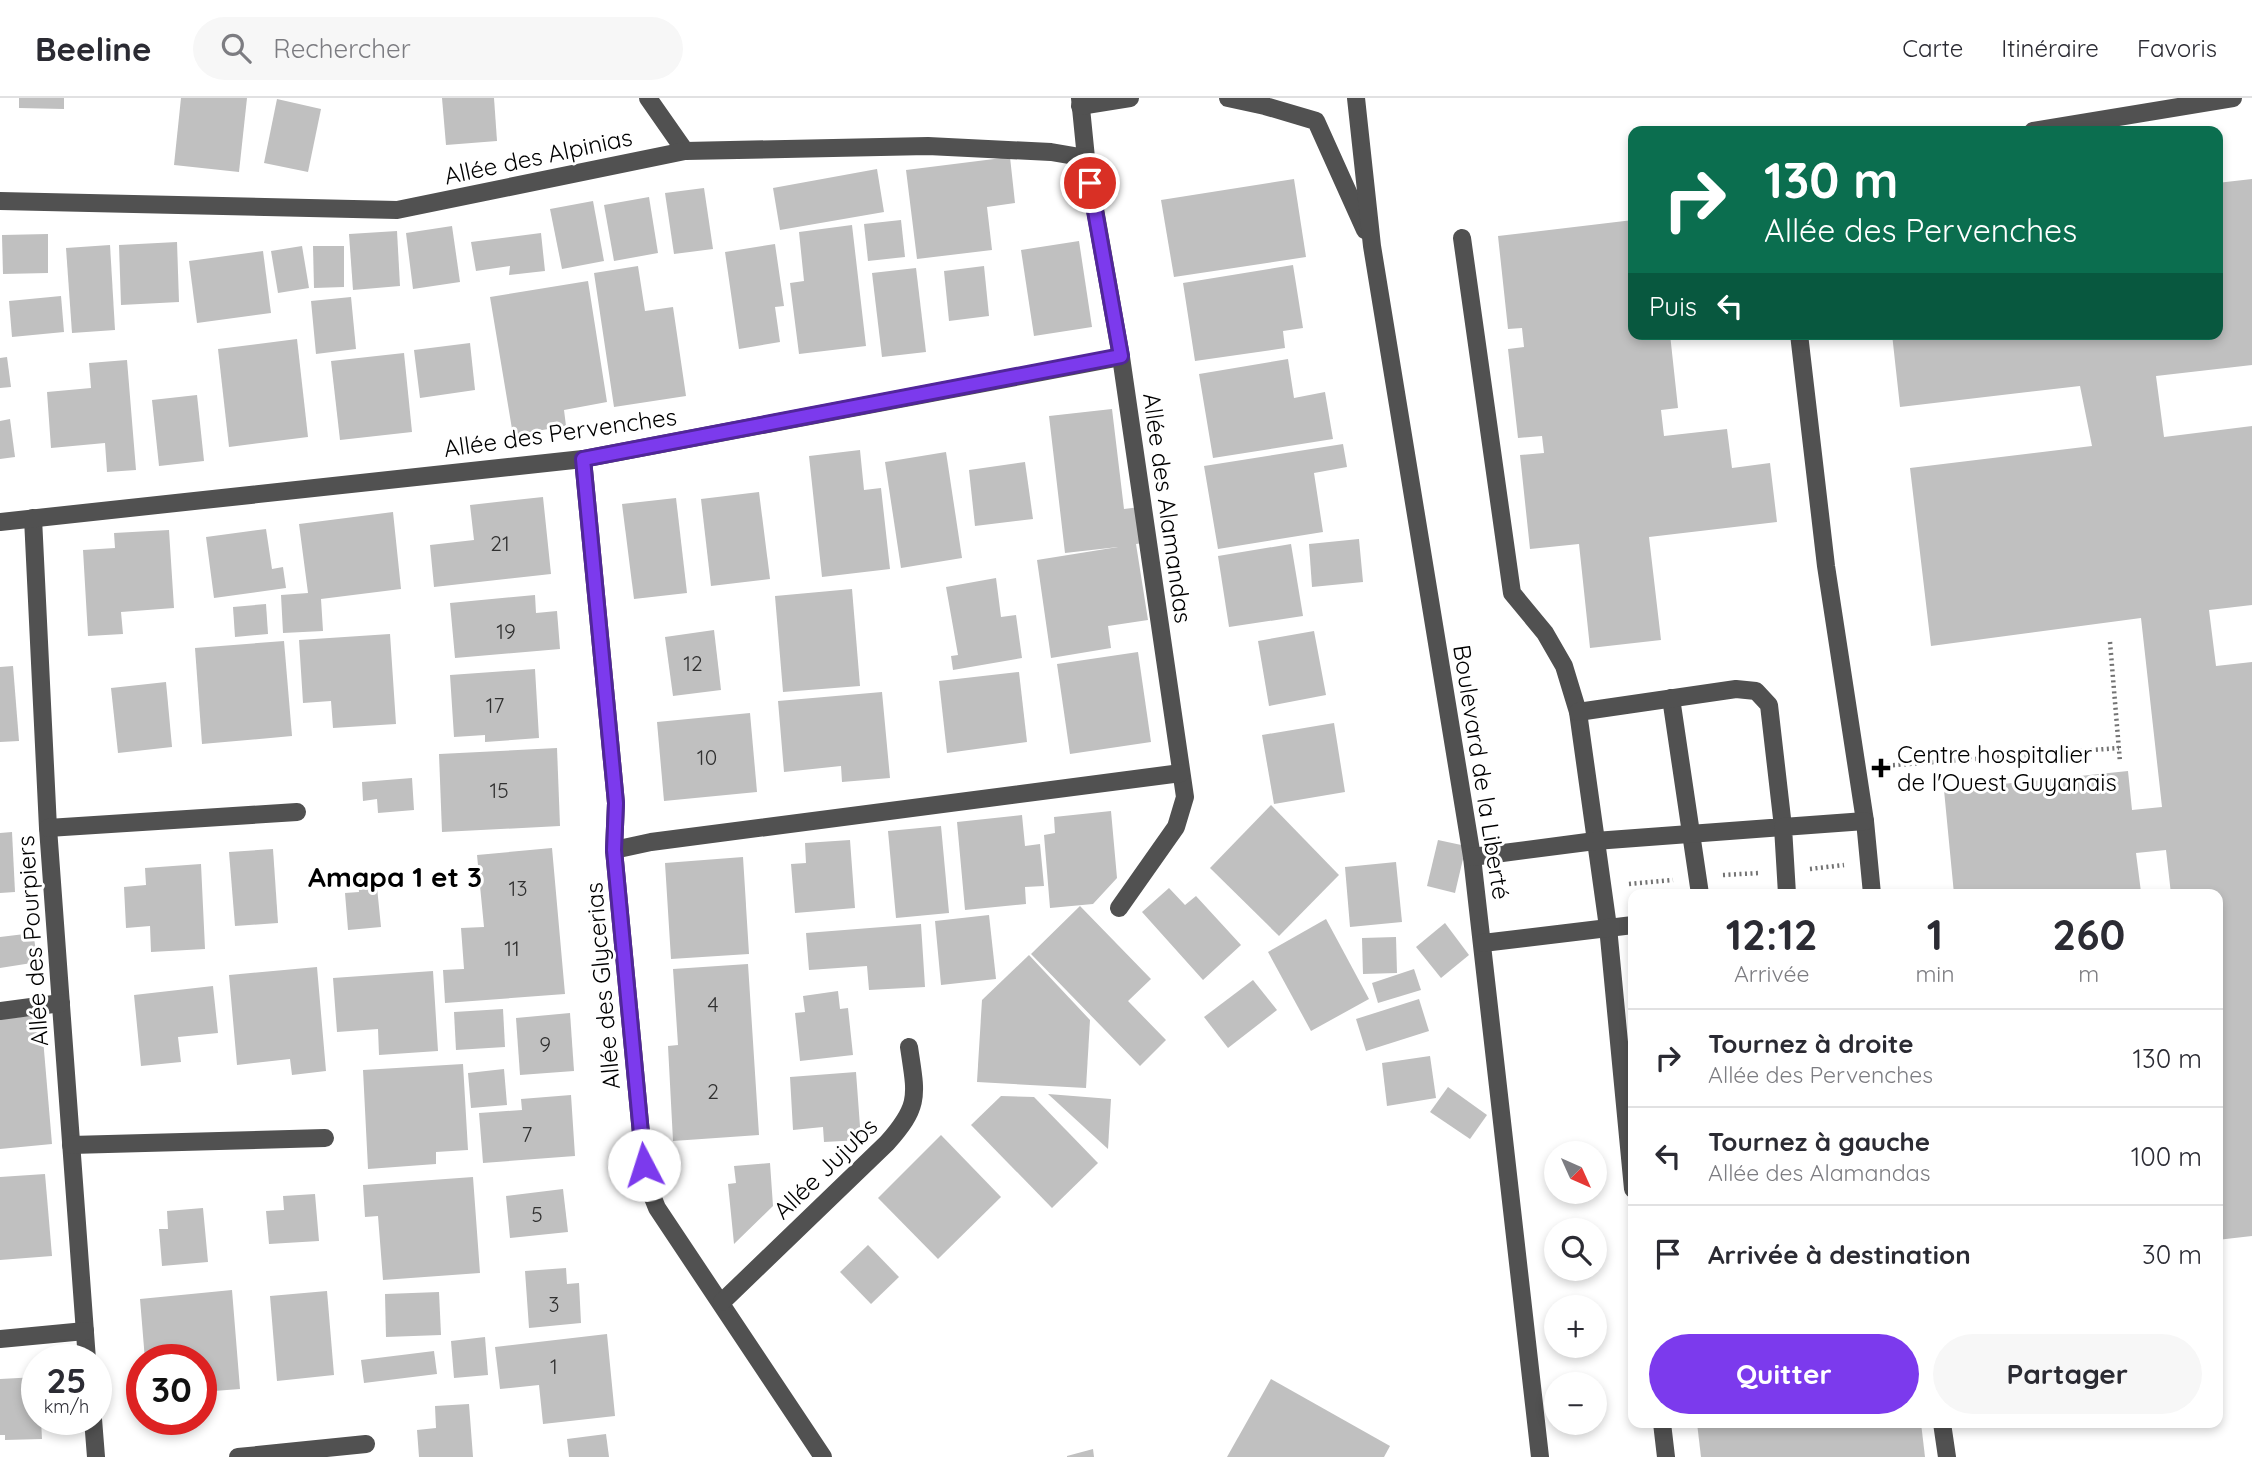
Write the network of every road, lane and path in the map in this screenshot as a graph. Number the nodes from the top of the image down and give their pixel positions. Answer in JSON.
{"nodes":[{"id":1,"x":648,"y":98,"type":"edge"},
{"id":2,"x":1130,"y":98,"type":"edge"},
{"id":3,"x":1228,"y":98,"type":"edge"},
{"id":4,"x":1356,"y":98,"type":"edge"},
{"id":5,"x":2233,"y":98,"type":"edge"},
{"id":6,"x":1080,"y":102,"type":"edge"},
{"id":7,"x":2063,"y":126,"type":"edge"},
{"id":8,"x":685,"y":151,"type":"junction"},
{"id":9,"x":1086,"y":158,"type":"junction"},
{"id":10,"x":0,"y":201,"type":"edge"},
{"id":11,"x":1462,"y":238,"type":"dead end"},
{"id":12,"x":1372,"y":246,"type":"junction"},
{"id":13,"x":1800,"y":340,"type":"edge"},
{"id":14,"x":1121,"y":356,"type":"junction"},
{"id":15,"x":583,"y":459,"type":"junction"},
{"id":16,"x":33,"y":518,"type":"junction"},
{"id":17,"x":0,"y":522,"type":"edge"},
{"id":18,"x":2110,"y":642,"type":"dead end"},
{"id":19,"x":1671,"y":698,"type":"junction"},
{"id":20,"x":1578,"y":712,"type":"junction"},
{"id":21,"x":2119,"y":748,"type":"junction"},
{"id":22,"x":2120,"y":762,"type":"dead end"},
{"id":23,"x":1857,"y":768,"type":"junction"},
{"id":24,"x":1181,"y":773,"type":"junction"},
{"id":25,"x":297,"y":812,"type":"dead end"},
{"id":26,"x":1865,"y":821,"type":"junction"},
{"id":27,"x":1783,"y":827,"type":"junction"},
{"id":28,"x":48,"y":828,"type":"junction"},
{"id":29,"x":1691,"y":834,"type":"junction"},
{"id":30,"x":1595,"y":841,"type":"junction"},
{"id":31,"x":614,"y":850,"type":"junction"},
{"id":32,"x":1472,"y":857,"type":"junction"},
{"id":33,"x":1869,"y":863,"type":"junction"},
{"id":34,"x":1786,"y":871,"type":"junction"},
{"id":35,"x":1602,"y":886,"type":"junction"},
{"id":36,"x":1699,"y":886,"type":"edge"},
{"id":37,"x":1787,"y":889,"type":"edge"},
{"id":38,"x":1872,"y":889,"type":"edge"},
{"id":39,"x":1119,"y":908,"type":"dead end"},
{"id":40,"x":1628,"y":925,"type":"edge"},
{"id":41,"x":1608,"y":927,"type":"junction"},
{"id":42,"x":1483,"y":943,"type":"junction"},
{"id":43,"x":61,"y":1003,"type":"junction"},
{"id":44,"x":0,"y":1011,"type":"edge"},
{"id":45,"x":909,"y":1047,"type":"dead end"},
{"id":46,"x":1628,"y":1137,"type":"edge"},
{"id":47,"x":325,"y":1138,"type":"dead end"},
{"id":48,"x":71,"y":1145,"type":"junction"},
{"id":49,"x":722,"y":1302,"type":"junction"},
{"id":50,"x":85,"y":1331,"type":"junction"},
{"id":51,"x":0,"y":1339,"type":"edge"},
{"id":52,"x":86,"y":1344,"type":"edge"},
{"id":53,"x":1663,"y":1428,"type":"edge"},
{"id":54,"x":1943,"y":1428,"type":"edge"},
{"id":55,"x":94,"y":1435,"type":"edge"},
{"id":56,"x":366,"y":1444,"type":"dead end"},
{"id":57,"x":96,"y":1457,"type":"edge"},
{"id":58,"x":238,"y":1457,"type":"edge"},
{"id":59,"x":823,"y":1457,"type":"edge"},
{"id":60,"x":1539,"y":1457,"type":"edge"},
{"id":61,"x":1666,"y":1457,"type":"edge"},
{"id":62,"x":1947,"y":1457,"type":"edge"}],
"edges":[{"from":1,"to":8,"type":"street"},
{"from":2,"to":6,"type":"street"},
{"from":3,"to":12,"type":"street"},
{"from":4,"to":12,"type":"street","name":"Boulevard de la Liberté"},
{"from":5,"to":7,"type":"street"},
{"from":6,"to":9,"type":"street","name":"Allée des Alamandas"},
{"from":8,"to":9,"type":"street","name":"Allée des Alpinias"},
{"from":8,"to":10,"type":"street","name":"Allée des Alpinias"},
{"from":9,"to":14,"type":"street","name":"Allée des Alamandas"},
{"from":11,"to":20,"type":"street"},
{"from":12,"to":32,"type":"street","name":"Boulevard de la Liberté"},
{"from":13,"to":23,"type":"street"},
{"from":14,"to":15,"type":"street","name":"Allée des Pervenches"},
{"from":14,"to":24,"type":"street","name":"Allée des Alamandas"},
{"from":15,"to":16,"type":"street","name":"Allée des Pervenches"},
{"from":15,"to":31,"type":"street","name":"Allée des Glycerias"},
{"from":16,"to":17,"type":"street","name":"Allée des Pervenches"},
{"from":16,"to":28,"type":"street","name":"Allée des Pourpiers"},
{"from":18,"to":21,"type":"path"},
{"from":19,"to":20,"type":"street"},
{"from":19,"to":27,"type":"street"},
{"from":19,"to":29,"type":"street"},
{"from":20,"to":30,"type":"street"},
{"from":21,"to":22,"type":"path"},
{"from":21,"to":23,"type":"path"},
{"from":23,"to":26,"type":"street"},
{"from":24,"to":31,"type":"street"},
{"from":24,"to":39,"type":"street","name":"Allée des Alamandas"},
{"from":25,"to":28,"type":"street"},
{"from":26,"to":27,"type":"street"},
{"from":26,"to":33,"type":"street"},
{"from":27,"to":29,"type":"street"},
{"from":27,"to":34,"type":"street"},
{"from":28,"to":43,"type":"street","name":"Allée des Pourpiers"},
{"from":29,"to":30,"type":"street"},
{"from":29,"to":36,"type":"street"},
{"from":30,"to":32,"type":"street"},
{"from":30,"to":35,"type":"street"},
{"from":31,"to":49,"type":"street","name":"Allée des Glycerias"},
{"from":32,"to":42,"type":"street","name":"Boulevard de la Liberté"},
{"from":33,"to":34,"type":"path"},
{"from":33,"to":38,"type":"street"},
{"from":34,"to":36,"type":"path"},
{"from":34,"to":37,"type":"street"},
{"from":35,"to":36,"type":"path"},
{"from":35,"to":41,"type":"street"},
{"from":40,"to":41,"type":"street"},
{"from":41,"to":42,"type":"street"},
{"from":41,"to":46,"type":"street"},
{"from":42,"to":60,"type":"street","name":"Boulevard de la Liberté"},
{"from":43,"to":44,"type":"street"},
{"from":43,"to":48,"type":"street","name":"Allée des Pourpiers"},
{"from":45,"to":49,"type":"street","name":"Allée Jujubs"},
{"from":47,"to":48,"type":"street"},
{"from":48,"to":50,"type":"street","name":"Allée des Pourpiers"},
{"from":49,"to":59,"type":"street","name":"Allée des Glycerias"},
{"from":50,"to":51,"type":"street"},
{"from":50,"to":52,"type":"street","name":"Allée des Pourpiers"},
{"from":53,"to":61,"type":"street"},
{"from":54,"to":62,"type":"street"},
{"from":55,"to":57,"type":"street"},
{"from":56,"to":58,"type":"street"}]}
